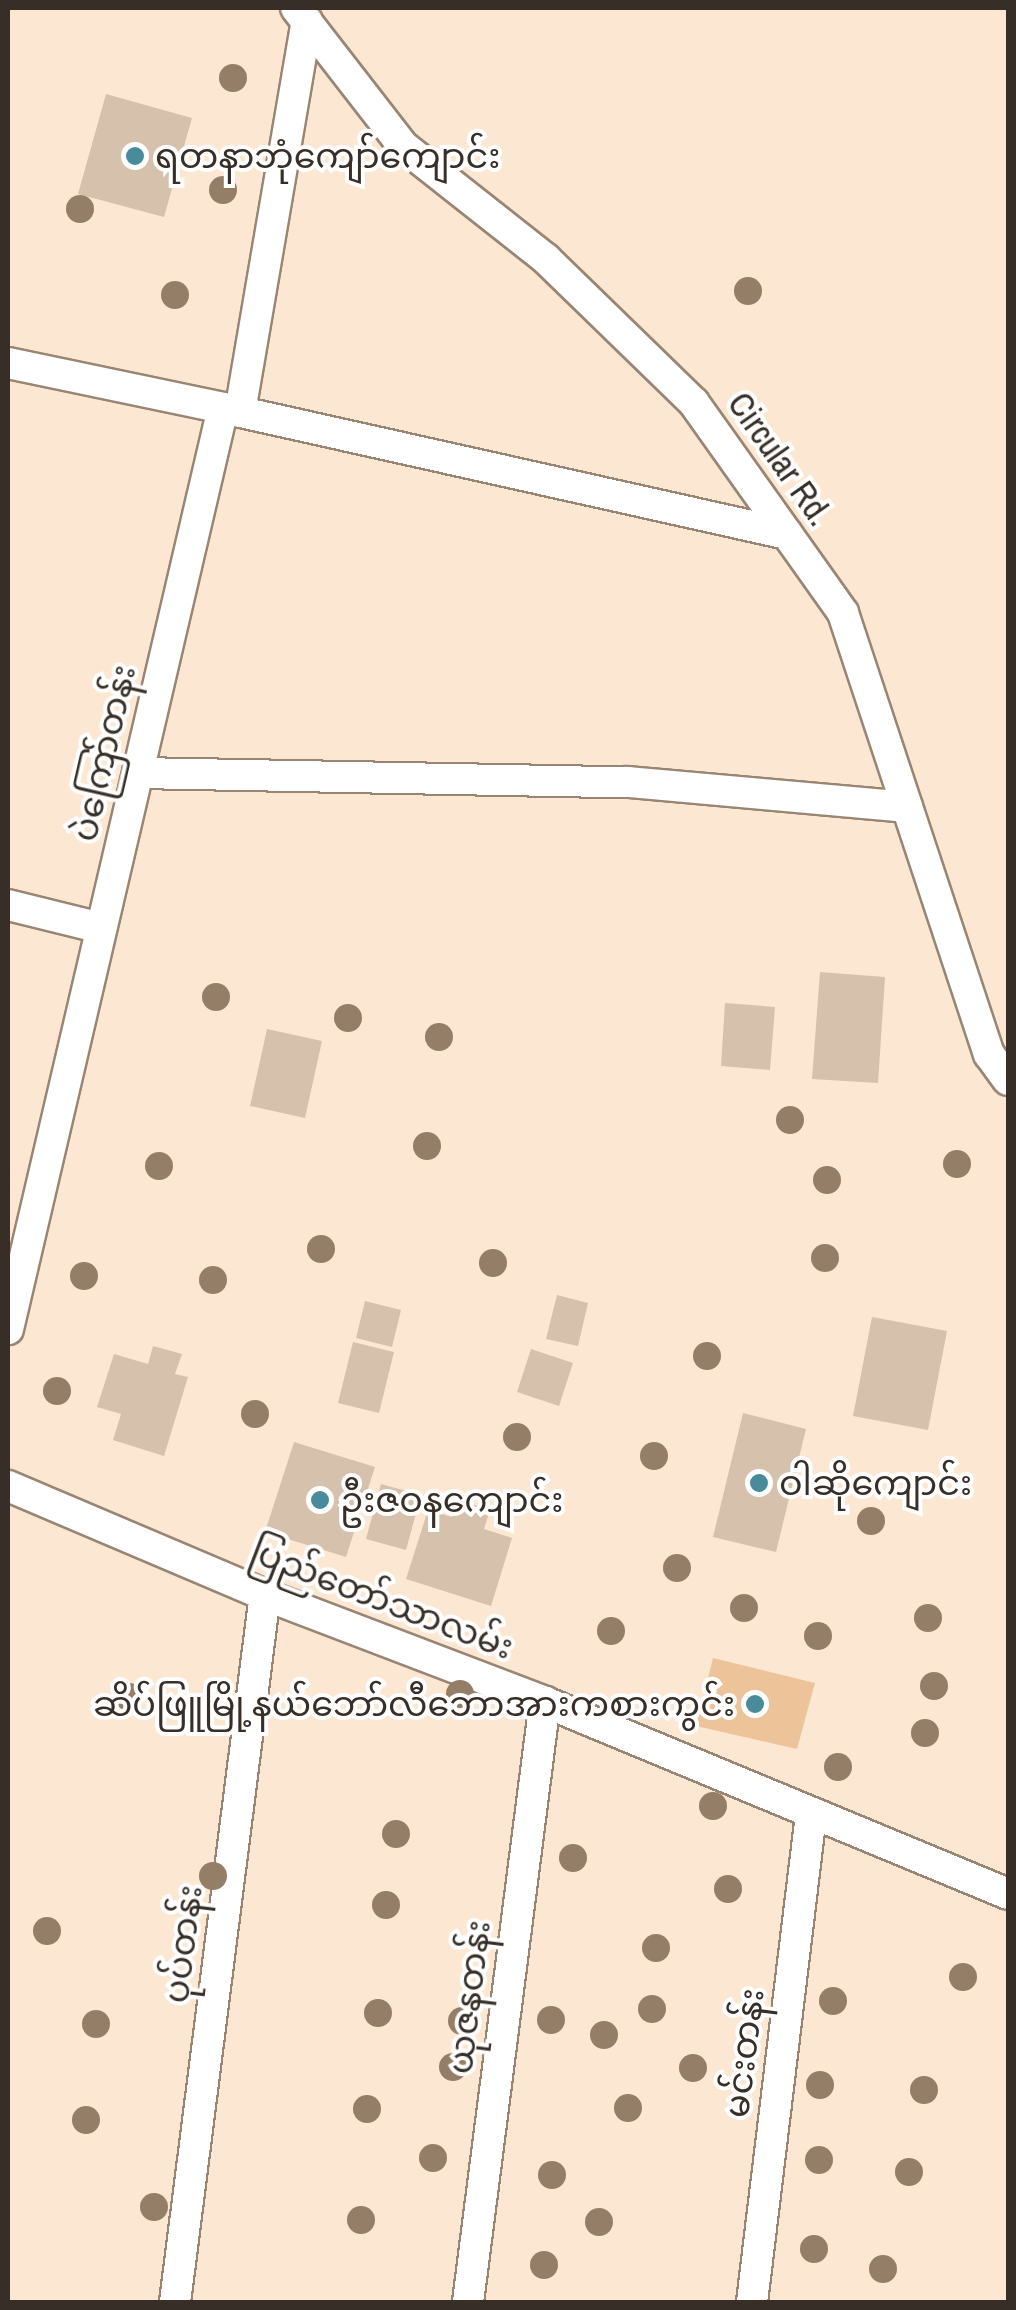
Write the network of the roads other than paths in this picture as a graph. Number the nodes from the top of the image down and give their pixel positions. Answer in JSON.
{"nodes":[{"id":1,"x":302,"y":14,"type":"edge"},
{"id":2,"x":8,"y":362,"type":"edge"},
{"id":3,"x":232,"y":410,"type":"junction"},
{"id":4,"x":787,"y":534,"type":"junction"},
{"id":5,"x":138,"y":772,"type":"junction"},
{"id":6,"x":907,"y":807,"type":"junction"},
{"id":7,"x":8,"y":906,"type":"edge"},
{"id":8,"x":102,"y":928,"type":"junction"},
{"id":9,"x":1008,"y":1080,"type":"edge"},
{"id":10,"x":8,"y":1329,"type":"edge"},
{"id":11,"x":8,"y":1486,"type":"edge"},
{"id":12,"x":265,"y":1595,"type":"junction"},
{"id":13,"x":544,"y":1702,"type":"junction"},
{"id":14,"x":811,"y":1813,"type":"junction"},
{"id":15,"x":1008,"y":1894,"type":"edge"},
{"id":16,"x":175,"y":2302,"type":"edge"},
{"id":17,"x":468,"y":2302,"type":"edge"},
{"id":18,"x":752,"y":2302,"type":"edge"}],
"edges":[{"from":1,"to":3,"type":"street","name":"ပဲကြော်တန်း"},
{"from":1,"to":4,"type":"street","name":"Circular Rd."},
{"from":2,"to":3,"type":"street"},
{"from":3,"to":4,"type":"street"},
{"from":3,"to":5,"type":"street","name":"ပဲကြော်တန်း"},
{"from":4,"to":6,"type":"street","name":"Circular Rd."},
{"from":5,"to":6,"type":"street"},
{"from":5,"to":8,"type":"street","name":"ပဲကြော်တန်း"},
{"from":6,"to":9,"type":"street","name":"Circular Rd."},
{"from":7,"to":8,"type":"street"},
{"from":8,"to":10,"type":"street","name":"ပဲကြော်တန်း"},
{"from":11,"to":12,"type":"street","name":"ပြည်တော်သာလမ်း"},
{"from":12,"to":13,"type":"street","name":"ပြည်တော်သာလမ်း"},
{"from":12,"to":16,"type":"street","name":"ပုပ်တန်း"},
{"from":13,"to":14,"type":"street","name":"ပြည်တော်သာလမ်း"},
{"from":13,"to":17,"type":"street","name":"ယုဇနတန်း"},
{"from":14,"to":15,"type":"street","name":"ပြည်တော်သာလမ်း"},
{"from":14,"to":18,"type":"street","name":"မင်းတန်း"}]}
